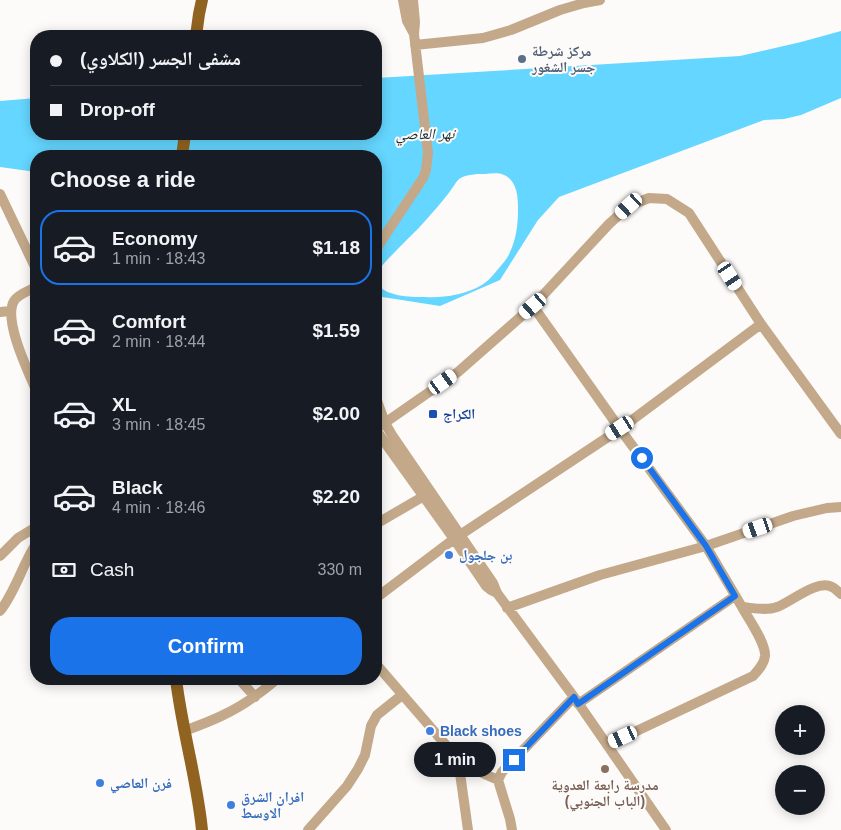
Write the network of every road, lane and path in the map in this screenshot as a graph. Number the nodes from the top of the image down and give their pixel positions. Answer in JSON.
{"nodes":[{"id":1,"x":202,"y":0,"type":"edge"},
{"id":2,"x":404,"y":0,"type":"edge"},
{"id":3,"x":413,"y":0,"type":"edge"},
{"id":4,"x":600,"y":0,"type":"edge"},
{"id":5,"x":197,"y":30,"type":"edge"},
{"id":6,"x":414,"y":39,"type":"junction"},
{"id":7,"x":0,"y":194,"type":"edge"},
{"id":8,"x":382,"y":240,"type":"edge"},
{"id":9,"x":30,"y":256,"type":"edge"},
{"id":10,"x":30,"y":290,"type":"edge"},
{"id":11,"x":533,"y":306,"type":"junction"},
{"id":12,"x":5,"y":311,"type":"edge"},
{"id":13,"x":761,"y":324,"type":"junction"},
{"id":14,"x":30,"y":376,"type":"edge"},
{"id":15,"x":382,"y":426,"type":"edge"},
{"id":16,"x":620,"y":428,"type":"junction"},
{"id":17,"x":382,"y":432,"type":"edge"},
{"id":18,"x":382,"y":433,"type":"edge"},
{"id":19,"x":841,"y":434,"type":"edge"},
{"id":20,"x":424,"y":496,"type":"junction"},
{"id":21,"x":841,"y":507,"type":"edge"},
{"id":22,"x":382,"y":520,"type":"edge"},
{"id":23,"x":30,"y":531,"type":"edge"},
{"id":24,"x":458,"y":537,"type":"junction"},
{"id":25,"x":706,"y":546,"type":"junction"},
{"id":26,"x":30,"y":554,"type":"edge"},
{"id":27,"x":0,"y":556,"type":"edge"},
{"id":28,"x":382,"y":593,"type":"edge"},
{"id":29,"x":841,"y":594,"type":"edge"},
{"id":30,"x":735,"y":596,"type":"junction"},
{"id":31,"x":742,"y":607,"type":"junction"},
{"id":32,"x":507,"y":608,"type":"junction"},
{"id":33,"x":0,"y":611,"type":"edge"},
{"id":34,"x":382,"y":671,"type":"edge"},
{"id":35,"x":177,"y":685,"type":"edge"},
{"id":36,"x":244,"y":685,"type":"edge"},
{"id":37,"x":270,"y":685,"type":"edge"},
{"id":38,"x":402,"y":695,"type":"junction"},
{"id":39,"x":255,"y":697,"type":"junction"},
{"id":40,"x":576,"y":700,"type":"junction"},
{"id":41,"x":184,"y":731,"type":"junction"},
{"id":42,"x":607,"y":745,"type":"junction"},
{"id":43,"x":458,"y":759,"type":"junction"},
{"id":44,"x":498,"y":780,"type":"junction"},
{"id":45,"x":202,"y":830,"type":"edge"},
{"id":46,"x":308,"y":830,"type":"edge"},
{"id":47,"x":468,"y":830,"type":"edge"},
{"id":48,"x":512,"y":830,"type":"edge"},
{"id":49,"x":666,"y":830,"type":"edge"}],
"edges":[{"from":1,"to":5,"type":"main road"},
{"from":2,"to":6,"type":"street"},
{"from":3,"to":6,"type":"street"},
{"from":4,"to":6,"type":"street"},
{"from":6,"to":8,"type":"street"},
{"from":7,"to":9,"type":"street"},
{"from":10,"to":12,"type":"street"},
{"from":11,"to":13,"type":"street"},
{"from":11,"to":15,"type":"street"},
{"from":11,"to":16,"type":"street"},
{"from":12,"to":14,"type":"street"},
{"from":13,"to":16,"type":"street"},
{"from":13,"to":19,"type":"street"},
{"from":16,"to":24,"type":"street"},
{"from":16,"to":25,"type":"street"},
{"from":17,"to":24,"type":"street"},
{"from":18,"to":20,"type":"street"},
{"from":20,"to":22,"type":"street"},
{"from":20,"to":24,"type":"street"},
{"from":21,"to":25,"type":"street"},
{"from":23,"to":27,"type":"street"},
{"from":24,"to":28,"type":"street"},
{"from":24,"to":32,"type":"street"},
{"from":25,"to":30,"type":"street"},
{"from":25,"to":32,"type":"street"},
{"from":26,"to":33,"type":"street"},
{"from":29,"to":31,"type":"street"},
{"from":30,"to":31,"type":"street"},
{"from":30,"to":40,"type":"street"},
{"from":31,"to":42,"type":"street"},
{"from":32,"to":40,"type":"street"},
{"from":34,"to":38,"type":"street"},
{"from":35,"to":41,"type":"main road"},
{"from":36,"to":39,"type":"street"},
{"from":37,"to":39,"type":"street"},
{"from":38,"to":43,"type":"street"},
{"from":38,"to":46,"type":"street"},
{"from":39,"to":41,"type":"street"},
{"from":40,"to":42,"type":"street"},
{"from":40,"to":44,"type":"street"},
{"from":41,"to":45,"type":"main road"},
{"from":42,"to":49,"type":"street"},
{"from":43,"to":44,"type":"street"},
{"from":43,"to":47,"type":"street"},
{"from":44,"to":48,"type":"street"}]}
